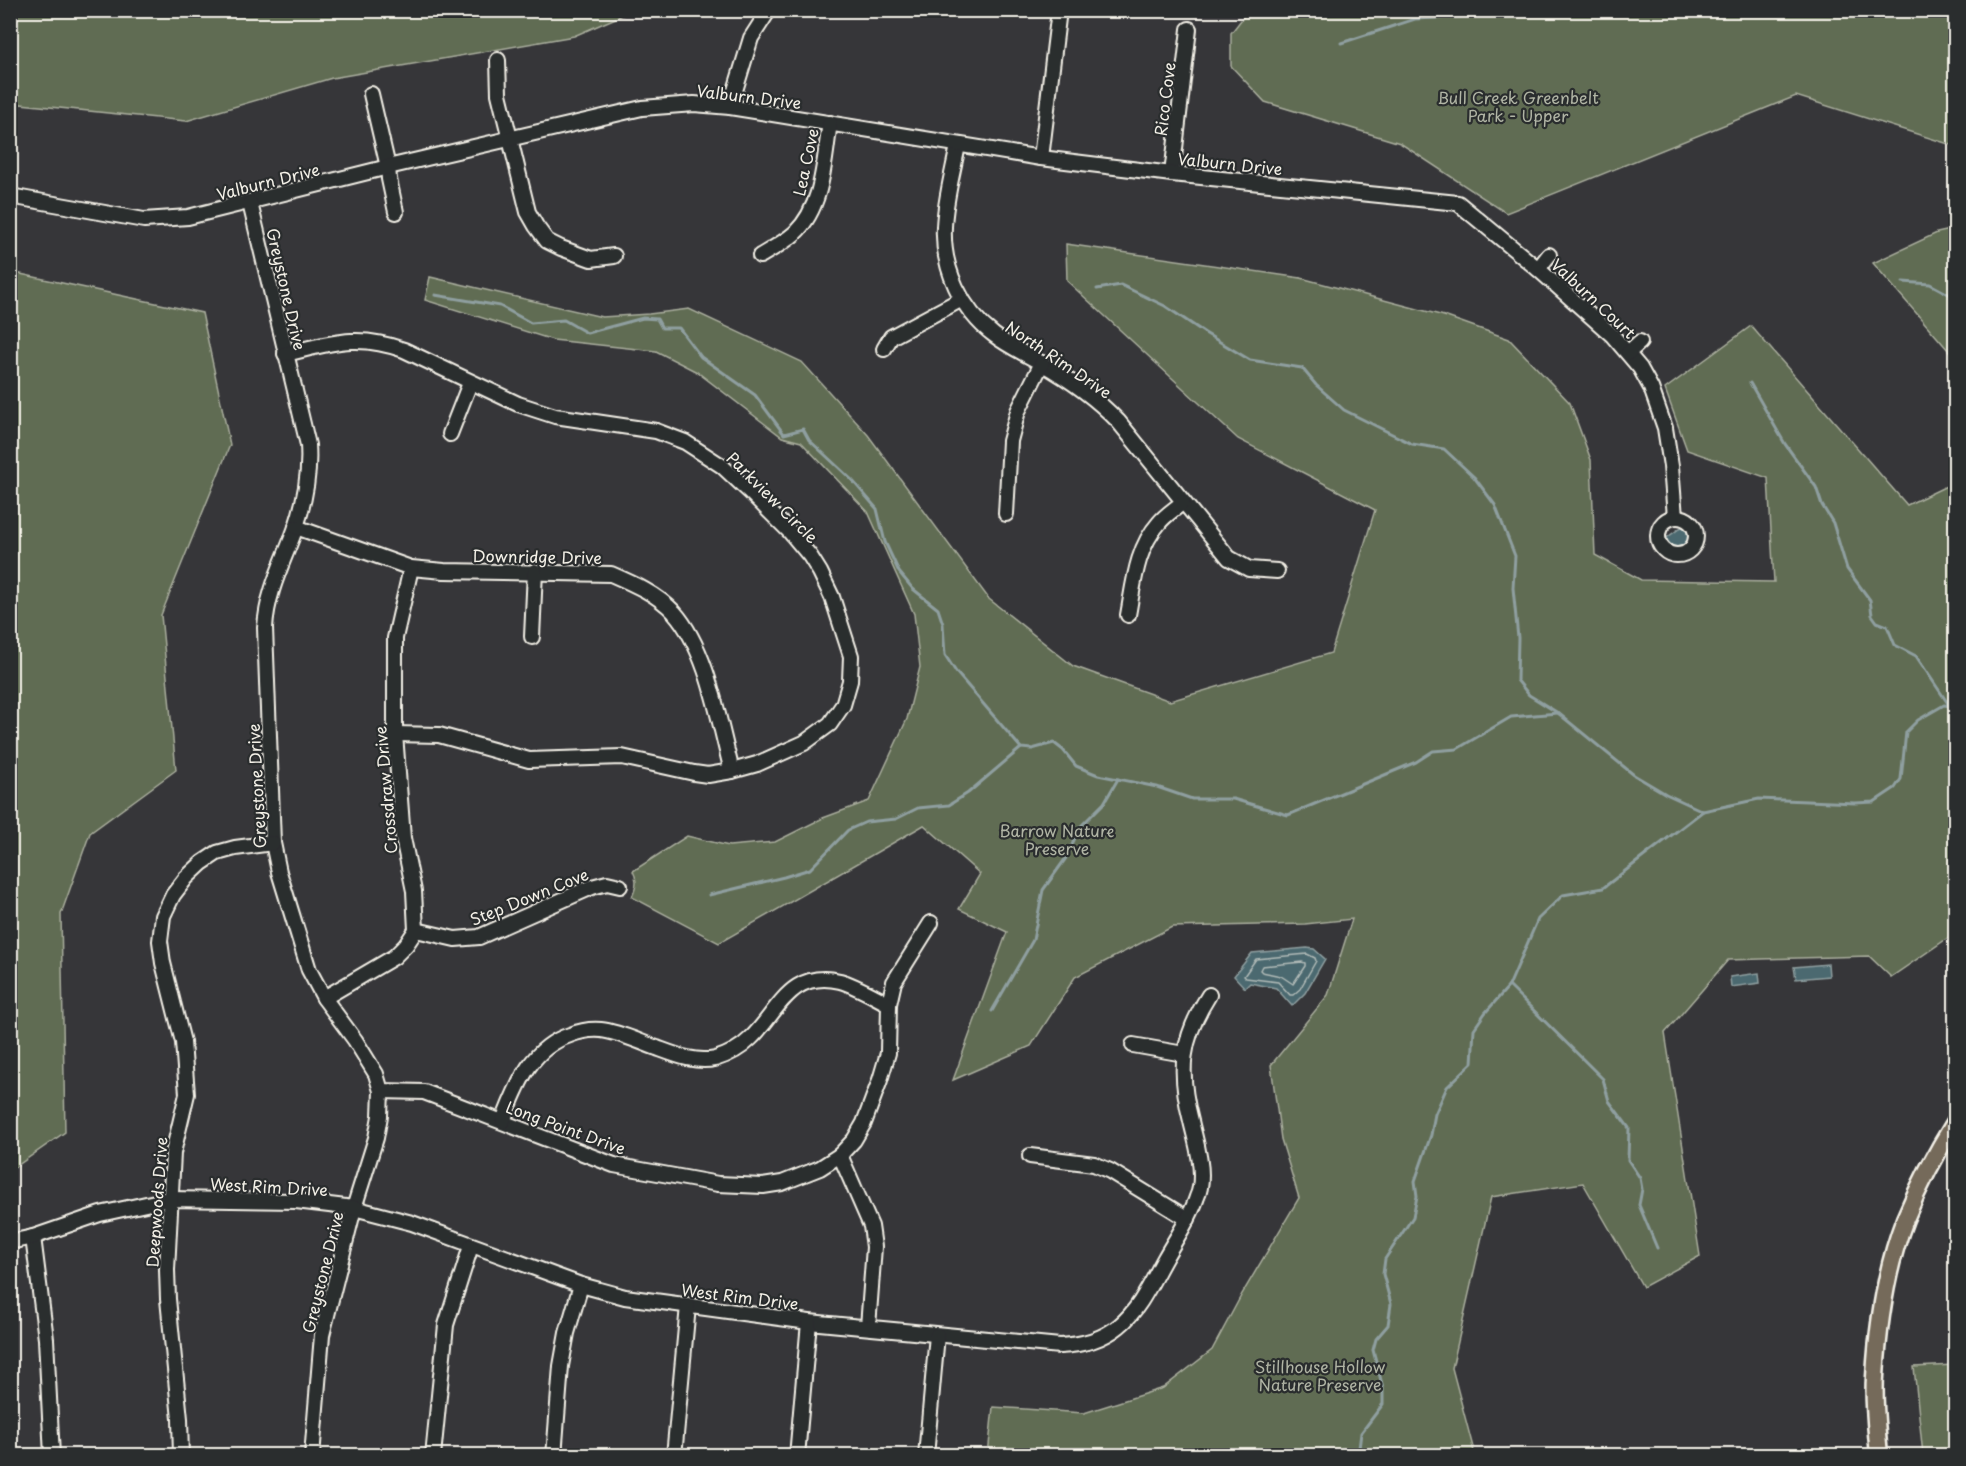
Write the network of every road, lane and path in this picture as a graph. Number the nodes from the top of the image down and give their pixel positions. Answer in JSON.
{"nodes":[{"id":1,"x":769,"y":10,"type":"edge"},
{"id":2,"x":1059,"y":10,"type":"edge"},
{"id":3,"x":1189,"y":29,"type":"dead end"},
{"id":4,"x":498,"y":60,"type":"dead end"},
{"id":5,"x":371,"y":94,"type":"dead end"},
{"id":6,"x":730,"y":107,"type":"junction"},
{"id":7,"x":830,"y":123,"type":"junction"},
{"id":8,"x":510,"y":138,"type":"junction"},
{"id":9,"x":957,"y":145,"type":"junction"},
{"id":10,"x":1041,"y":158,"type":"junction"},
{"id":11,"x":388,"y":167,"type":"junction"},
{"id":12,"x":1172,"y":174,"type":"junction"},
{"id":13,"x":10,"y":196,"type":"edge"},
{"id":14,"x":250,"y":203,"type":"junction"},
{"id":15,"x":1458,"y":203,"type":"joint"},
{"id":16,"x":396,"y":212,"type":"dead end"},
{"id":17,"x":1550,"y":255,"type":"dead end"},
{"id":18,"x":614,"y":256,"type":"dead end"},
{"id":19,"x":760,"y":256,"type":"dead end"},
{"id":20,"x":1538,"y":269,"type":"junction"},
{"id":21,"x":962,"y":299,"type":"junction"},
{"id":22,"x":1640,"y":342,"type":"dead end"},
{"id":23,"x":884,"y":349,"type":"dead end"},
{"id":24,"x":1628,"y":353,"type":"junction"},
{"id":25,"x":285,"y":354,"type":"junction"},
{"id":26,"x":1042,"y":363,"type":"junction"},
{"id":27,"x":471,"y":382,"type":"junction"},
{"id":28,"x":450,"y":434,"type":"dead end"},
{"id":29,"x":1183,"y":502,"type":"junction"},
{"id":30,"x":1006,"y":514,"type":"dead end"},
{"id":31,"x":1675,"y":517,"type":"dead end"},
{"id":32,"x":296,"y":526,"type":"junction"},
{"id":33,"x":411,"y":568,"type":"junction"},
{"id":34,"x":1277,"y":571,"type":"dead end"},
{"id":35,"x":535,"y":572,"type":"junction"},
{"id":36,"x":1128,"y":615,"type":"dead end"},
{"id":37,"x":532,"y":637,"type":"dead end"},
{"id":38,"x":395,"y":734,"type":"junction"},
{"id":39,"x":732,"y":771,"type":"junction"},
{"id":40,"x":273,"y":843,"type":"junction"},
{"id":41,"x":620,"y":886,"type":"dead end"},
{"id":42,"x":931,"y":923,"type":"dead end"},
{"id":43,"x":416,"y":930,"type":"junction"},
{"id":44,"x":1209,"y":995,"type":"dead end"},
{"id":45,"x":324,"y":998,"type":"junction"},
{"id":46,"x":890,"y":1004,"type":"junction"},
{"id":47,"x":1133,"y":1045,"type":"dead end"},
{"id":48,"x":1185,"y":1054,"type":"junction"},
{"id":49,"x":381,"y":1091,"type":"junction"},
{"id":50,"x":502,"y":1121,"type":"junction"},
{"id":51,"x":1956,"y":1121,"type":"edge"},
{"id":52,"x":840,"y":1155,"type":"junction"},
{"id":53,"x":1030,"y":1156,"type":"dead end"},
{"id":54,"x":169,"y":1199,"type":"junction"},
{"id":55,"x":354,"y":1208,"type":"junction"},
{"id":56,"x":1188,"y":1219,"type":"junction"},
{"id":57,"x":33,"y":1237,"type":"junction"},
{"id":58,"x":10,"y":1242,"type":"edge"},
{"id":59,"x":471,"y":1245,"type":"junction"},
{"id":60,"x":581,"y":1285,"type":"junction"},
{"id":61,"x":688,"y":1306,"type":"junction"},
{"id":62,"x":809,"y":1322,"type":"junction"},
{"id":63,"x":868,"y":1327,"type":"junction"},
{"id":64,"x":937,"y":1335,"type":"junction"},
{"id":65,"x":52,"y":1455,"type":"edge"},
{"id":66,"x":181,"y":1455,"type":"edge"},
{"id":67,"x":312,"y":1455,"type":"edge"},
{"id":68,"x":433,"y":1455,"type":"edge"},
{"id":69,"x":554,"y":1455,"type":"edge"},
{"id":70,"x":674,"y":1455,"type":"edge"},
{"id":71,"x":797,"y":1455,"type":"edge"},
{"id":72,"x":926,"y":1455,"type":"edge"},
{"id":73,"x":1879,"y":1455,"type":"edge"}],
"edges":[{"from":1,"to":6,"type":"street"},
{"from":2,"to":10,"type":"street"},
{"from":3,"to":12,"type":"street","name":"Rico Cove"},
{"from":4,"to":8,"type":"street"},
{"from":5,"to":11,"type":"street"},
{"from":6,"to":7,"type":"street","name":"Valburn Drive"},
{"from":6,"to":8,"type":"street","name":"Valburn Drive"},
{"from":7,"to":9,"type":"street","name":"Valburn Drive"},
{"from":7,"to":19,"type":"street","name":"Lea Cove"},
{"from":8,"to":11,"type":"street","name":"Valburn Drive"},
{"from":8,"to":18,"type":"street"},
{"from":9,"to":10,"type":"street","name":"Valburn Drive"},
{"from":9,"to":21,"type":"street","name":"North Rim Drive"},
{"from":10,"to":12,"type":"street","name":"Valburn Drive"},
{"from":11,"to":14,"type":"street","name":"Valburn Drive"},
{"from":11,"to":16,"type":"street"},
{"from":12,"to":15,"type":"street","name":"Valburn Drive"},
{"from":13,"to":14,"type":"street","name":"Valburn Drive"},
{"from":14,"to":25,"type":"street","name":"Greystone Drive"},
{"from":15,"to":20,"type":"street","name":"Valburn Court"},
{"from":17,"to":20,"type":"street"},
{"from":20,"to":24,"type":"street","name":"Valburn Court"},
{"from":21,"to":23,"type":"street"},
{"from":21,"to":26,"type":"street","name":"North Rim Drive"},
{"from":22,"to":24,"type":"street"},
{"from":24,"to":31,"type":"street","name":"Valburn Court"},
{"from":25,"to":27,"type":"street","name":"Parkview Circle"},
{"from":25,"to":32,"type":"street","name":"Greystone Drive"},
{"from":26,"to":29,"type":"street","name":"North Rim Drive"},
{"from":26,"to":30,"type":"street"},
{"from":27,"to":28,"type":"street"},
{"from":27,"to":39,"type":"street","name":"Parkview Circle"},
{"from":29,"to":34,"type":"street","name":"North Rim Drive"},
{"from":29,"to":36,"type":"street"},
{"from":32,"to":33,"type":"street","name":"Downridge Drive"},
{"from":32,"to":40,"type":"street","name":"Greystone Drive"},
{"from":33,"to":35,"type":"street","name":"Downridge Drive"},
{"from":33,"to":38,"type":"street","name":"Crossdraw Drive"},
{"from":35,"to":37,"type":"street"},
{"from":35,"to":39,"type":"street","name":"Downridge Drive"},
{"from":38,"to":39,"type":"street","name":"Parkview Circle"},
{"from":38,"to":43,"type":"street","name":"Crossdraw Drive"},
{"from":40,"to":45,"type":"street","name":"Greystone Drive"},
{"from":40,"to":54,"type":"street","name":"Deepwoods Drive"},
{"from":41,"to":43,"type":"street","name":"Step Down Cove"},
{"from":42,"to":46,"type":"street","name":"Long Point Drive"},
{"from":43,"to":45,"type":"street"},
{"from":44,"to":48,"type":"street","name":"West Rim Drive"},
{"from":45,"to":49,"type":"street","name":"Greystone Drive"},
{"from":46,"to":50,"type":"street"},
{"from":46,"to":52,"type":"street","name":"Long Point Drive"},
{"from":47,"to":48,"type":"street"},
{"from":48,"to":56,"type":"street","name":"West Rim Drive"},
{"from":49,"to":50,"type":"street","name":"Long Point Drive"},
{"from":49,"to":55,"type":"street","name":"Greystone Drive"},
{"from":50,"to":52,"type":"street","name":"Long Point Drive"},
{"from":51,"to":73,"type":"main road"},
{"from":52,"to":63,"type":"street"},
{"from":53,"to":56,"type":"street"},
{"from":54,"to":55,"type":"street","name":"West Rim Drive"},
{"from":54,"to":57,"type":"street","name":"West Rim Drive"},
{"from":54,"to":66,"type":"street","name":"Deepwoods Drive"},
{"from":55,"to":59,"type":"street","name":"West Rim Drive"},
{"from":55,"to":67,"type":"street","name":"Greystone Drive"},
{"from":56,"to":64,"type":"street","name":"West Rim Drive"},
{"from":57,"to":58,"type":"street","name":"West Rim Drive"},
{"from":57,"to":65,"type":"street"},
{"from":59,"to":60,"type":"street","name":"West Rim Drive"},
{"from":59,"to":68,"type":"street"},
{"from":60,"to":61,"type":"street","name":"West Rim Drive"},
{"from":60,"to":69,"type":"street"},
{"from":61,"to":62,"type":"street","name":"West Rim Drive"},
{"from":61,"to":70,"type":"street"},
{"from":62,"to":63,"type":"street","name":"West Rim Drive"},
{"from":62,"to":71,"type":"street"},
{"from":63,"to":64,"type":"street","name":"West Rim Drive"},
{"from":64,"to":72,"type":"street"}]}
